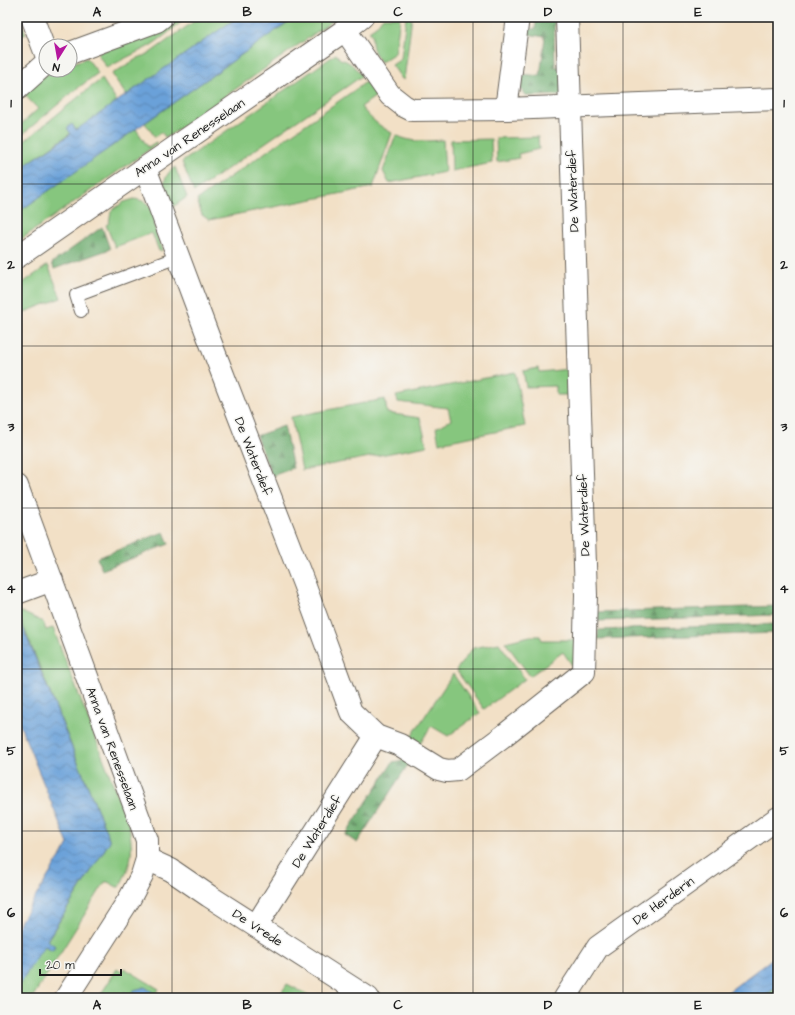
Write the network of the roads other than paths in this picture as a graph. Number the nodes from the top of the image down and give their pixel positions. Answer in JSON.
{"nodes":[{"id":1,"x":32,"y":17,"type":"edge"},
{"id":2,"x":162,"y":17,"type":"edge"},
{"id":3,"x":518,"y":17,"type":"edge"},
{"id":4,"x":567,"y":17,"type":"edge"},
{"id":5,"x":353,"y":24,"type":"edge"},
{"id":6,"x":40,"y":38,"type":"edge"},
{"id":7,"x":78,"y":49,"type":"edge"},
{"id":8,"x":38,"y":70,"type":"edge"},
{"id":9,"x":17,"y":89,"type":"edge"},
{"id":10,"x":778,"y":99,"type":"edge"},
{"id":11,"x":570,"y":107,"type":"junction"},
{"id":12,"x":506,"y":109,"type":"junction"},
{"id":13,"x":145,"y":168,"type":"junction"},
{"id":14,"x":178,"y":257,"type":"junction"},
{"id":15,"x":17,"y":258,"type":"edge"},
{"id":16,"x":81,"y":310,"type":"dead end"},
{"id":17,"x":17,"y":486,"type":"edge"},
{"id":18,"x":52,"y":580,"type":"junction"},
{"id":19,"x":17,"y":593,"type":"edge"},
{"id":20,"x":376,"y":736,"type":"junction"},
{"id":21,"x":778,"y":818,"type":"edge"},
{"id":22,"x":147,"y":859,"type":"junction"},
{"id":23,"x":256,"y":926,"type":"junction"},
{"id":24,"x":66,"y":998,"type":"edge"},
{"id":25,"x":368,"y":998,"type":"edge"},
{"id":26,"x":564,"y":998,"type":"edge"}],
"edges":[{"from":1,"to":6,"type":"street"},
{"from":2,"to":7,"type":"street"},
{"from":3,"to":12,"type":"street"},
{"from":4,"to":11,"type":"street","name":"De Waterdief"},
{"from":5,"to":12,"type":"street"},
{"from":5,"to":13,"type":"street","name":"Anna van Renesselaan"},
{"from":8,"to":9,"type":"street"},
{"from":10,"to":11,"type":"street"},
{"from":11,"to":12,"type":"street"},
{"from":11,"to":20,"type":"street","name":"De Waterdief"},
{"from":13,"to":14,"type":"street","name":"De Waterdief"},
{"from":13,"to":15,"type":"street","name":"Anna van Renesselaan"},
{"from":14,"to":16,"type":"lane"},
{"from":14,"to":20,"type":"street","name":"De Waterdief"},
{"from":17,"to":18,"type":"street","name":"Anna van Renesselaan"},
{"from":18,"to":19,"type":"street"},
{"from":18,"to":22,"type":"street","name":"Anna van Renesselaan"},
{"from":20,"to":23,"type":"street","name":"De Waterdief"},
{"from":21,"to":26,"type":"street","name":"De Herderin"},
{"from":22,"to":23,"type":"street","name":"De Vrede"},
{"from":22,"to":24,"type":"street","name":"Anna van Renesselaan"},
{"from":23,"to":25,"type":"street","name":"De Vrede"}]}
